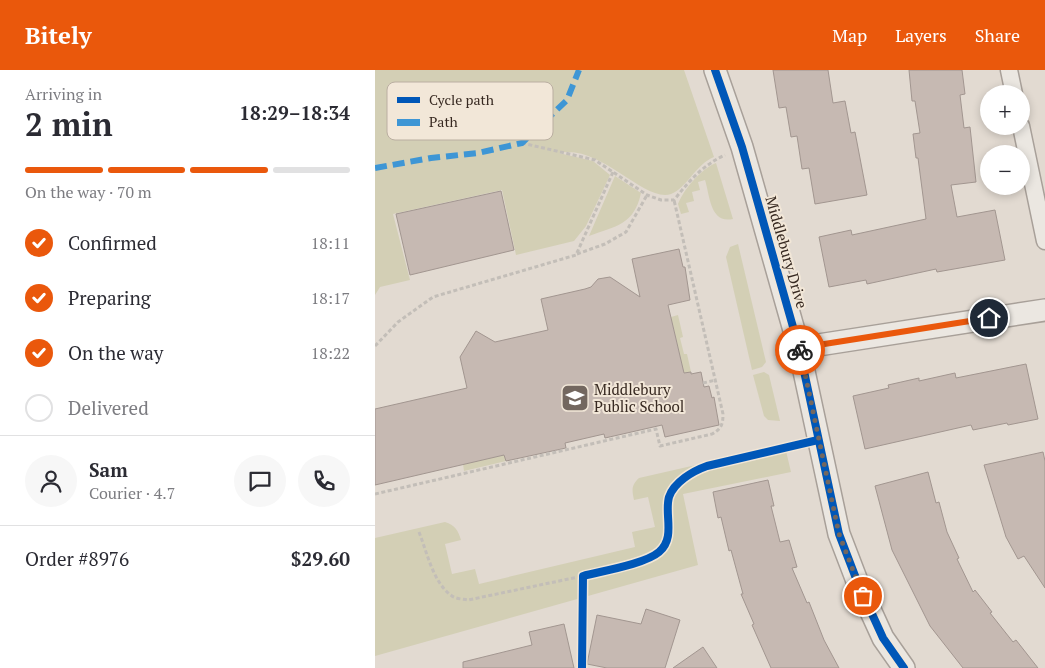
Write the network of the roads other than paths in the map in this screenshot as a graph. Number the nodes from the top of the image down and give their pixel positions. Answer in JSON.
{"nodes":[{"id":1,"x":715,"y":70,"type":"edge"},
{"id":2,"x":1009,"y":70,"type":"edge"},
{"id":3,"x":1012,"y":85,"type":"edge"},
{"id":4,"x":1023,"y":135,"type":"edge"},
{"id":5,"x":1045,"y":241,"type":"edge"},
{"id":6,"x":1045,"y":310,"type":"edge"},
{"id":7,"x":799,"y":348,"type":"junction"},
{"id":8,"x":904,"y":668,"type":"edge"}],
"edges":[{"from":1,"to":7,"type":"street","name":"Middlebury Drive"},
{"from":2,"to":3,"type":"street"},
{"from":4,"to":5,"type":"street"},
{"from":6,"to":7,"type":"street"},
{"from":7,"to":8,"type":"street","name":"Middlebury Drive"}]}
